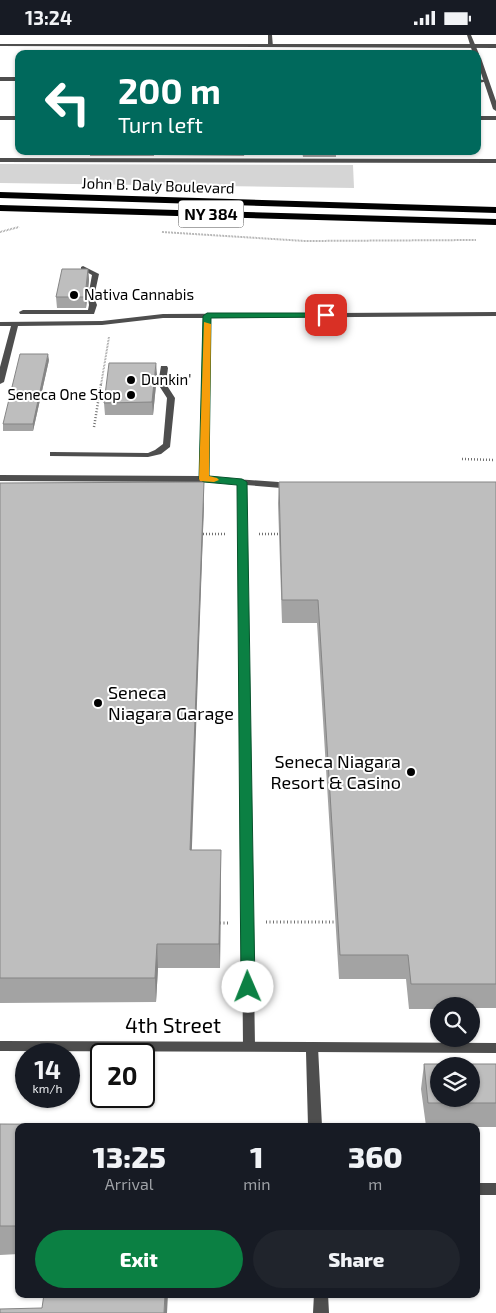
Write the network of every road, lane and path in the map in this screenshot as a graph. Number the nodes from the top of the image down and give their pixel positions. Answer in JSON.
{"nodes":[{"id":1,"x":270,"y":35,"type":"edge"},
{"id":2,"x":469,"y":35,"type":"edge"},
{"id":3,"x":0,"y":45,"type":"edge"},
{"id":4,"x":271,"y":46,"type":"junction"},
{"id":5,"x":473,"y":47,"type":"junction"},
{"id":6,"x":496,"y":47,"type":"edge"},
{"id":7,"x":474,"y":50,"type":"edge"},
{"id":8,"x":481,"y":67,"type":"edge"},
{"id":9,"x":0,"y":79,"type":"edge"},
{"id":10,"x":15,"y":79,"type":"edge"},
{"id":11,"x":481,"y":81,"type":"edge"},
{"id":12,"x":486,"y":81,"type":"junction"},
{"id":13,"x":496,"y":109,"type":"edge"},
{"id":14,"x":0,"y":118,"type":"edge"},
{"id":15,"x":15,"y":118,"type":"edge"},
{"id":16,"x":481,"y":118,"type":"edge"},
{"id":17,"x":496,"y":118,"type":"edge"},
{"id":18,"x":0,"y":160,"type":"edge"},
{"id":19,"x":496,"y":161,"type":"edge"},
{"id":20,"x":0,"y":195,"type":"edge"},
{"id":21,"x":0,"y":208,"type":"edge"},
{"id":22,"x":496,"y":210,"type":"edge"},
{"id":23,"x":496,"y":222,"type":"edge"},
{"id":24,"x":27,"y":226,"type":"dead end"},
{"id":25,"x":160,"y":231,"type":"dead end"},
{"id":26,"x":0,"y":233,"type":"edge"},
{"id":27,"x":483,"y":240,"type":"dead end"},
{"id":28,"x":83,"y":268,"type":"edge"},
{"id":29,"x":23,"y":311,"type":"dead end"},
{"id":30,"x":207,"y":316,"type":"junction"},
{"id":31,"x":494,"y":316,"type":"edge"},
{"id":32,"x":0,"y":324,"type":"edge"},
{"id":33,"x":15,"y":324,"type":"junction"},
{"id":34,"x":110,"y":330,"type":"dead end"},
{"id":35,"x":164,"y":368,"type":"dead end"},
{"id":36,"x":0,"y":382,"type":"edge"},
{"id":37,"x":94,"y":427,"type":"dead end"},
{"id":38,"x":53,"y":455,"type":"dead end"},
{"id":39,"x":462,"y":459,"type":"dead end"},
{"id":40,"x":495,"y":460,"type":"edge"},
{"id":41,"x":0,"y":478,"type":"edge"},
{"id":42,"x":204,"y":479,"type":"junction"},
{"id":43,"x":242,"y":482,"type":"junction"},
{"id":44,"x":298,"y":486,"type":"edge"},
{"id":45,"x":335,"y":922,"type":"edge"},
{"id":46,"x":220,"y":923,"type":"edge"},
{"id":47,"x":240,"y":923,"type":"dead end"},
{"id":48,"x":259,"y":923,"type":"dead end"},
{"id":49,"x":0,"y":1045,"type":"edge"},
{"id":50,"x":249,"y":1046,"type":"junction"},
{"id":51,"x":312,"y":1047,"type":"junction"},
{"id":52,"x":496,"y":1048,"type":"edge"},
{"id":53,"x":315,"y":1123,"type":"edge"},
{"id":54,"x":480,"y":1189,"type":"edge"},
{"id":55,"x":496,"y":1189,"type":"edge"},
{"id":56,"x":321,"y":1298,"type":"edge"},
{"id":57,"x":321,"y":1313,"type":"edge"}],
"edges":[{"from":1,"to":4,"type":"street"},
{"from":2,"to":5,"type":"street"},
{"from":3,"to":4,"type":"street"},
{"from":4,"to":5,"type":"street"},
{"from":5,"to":6,"type":"street"},
{"from":5,"to":7,"type":"street"},
{"from":8,"to":12,"type":"street"},
{"from":9,"to":10,"type":"street"},
{"from":11,"to":12,"type":"street"},
{"from":12,"to":13,"type":"street"},
{"from":14,"to":15,"type":"street"},
{"from":16,"to":17,"type":"street"},
{"from":18,"to":19,"type":"street"},
{"from":20,"to":22,"type":"highway","name":"John B. Daly Boulevard","number":"NY 384"},
{"from":21,"to":23,"type":"highway","name":"John B. Daly Boulevard","number":"NY 384"},
{"from":24,"to":26,"type":"path"},
{"from":25,"to":27,"type":"path"},
{"from":28,"to":29,"type":"street"},
{"from":30,"to":31,"type":"street"},
{"from":30,"to":33,"type":"street"},
{"from":30,"to":42,"type":"street"},
{"from":32,"to":33,"type":"street"},
{"from":33,"to":36,"type":"street"},
{"from":34,"to":37,"type":"path"},
{"from":35,"to":38,"type":"street"},
{"from":39,"to":40,"type":"path"},
{"from":41,"to":42,"type":"street"},
{"from":42,"to":43,"type":"street"},
{"from":43,"to":44,"type":"street"},
{"from":43,"to":50,"type":"street"},
{"from":45,"to":48,"type":"path"},
{"from":46,"to":47,"type":"path"},
{"from":49,"to":50,"type":"street","name":"4th Street"},
{"from":50,"to":51,"type":"street","name":"4th Street"},
{"from":51,"to":52,"type":"street","name":"4th Street"},
{"from":51,"to":53,"type":"street"},
{"from":54,"to":55,"type":"street"},
{"from":56,"to":57,"type":"street"}]}
